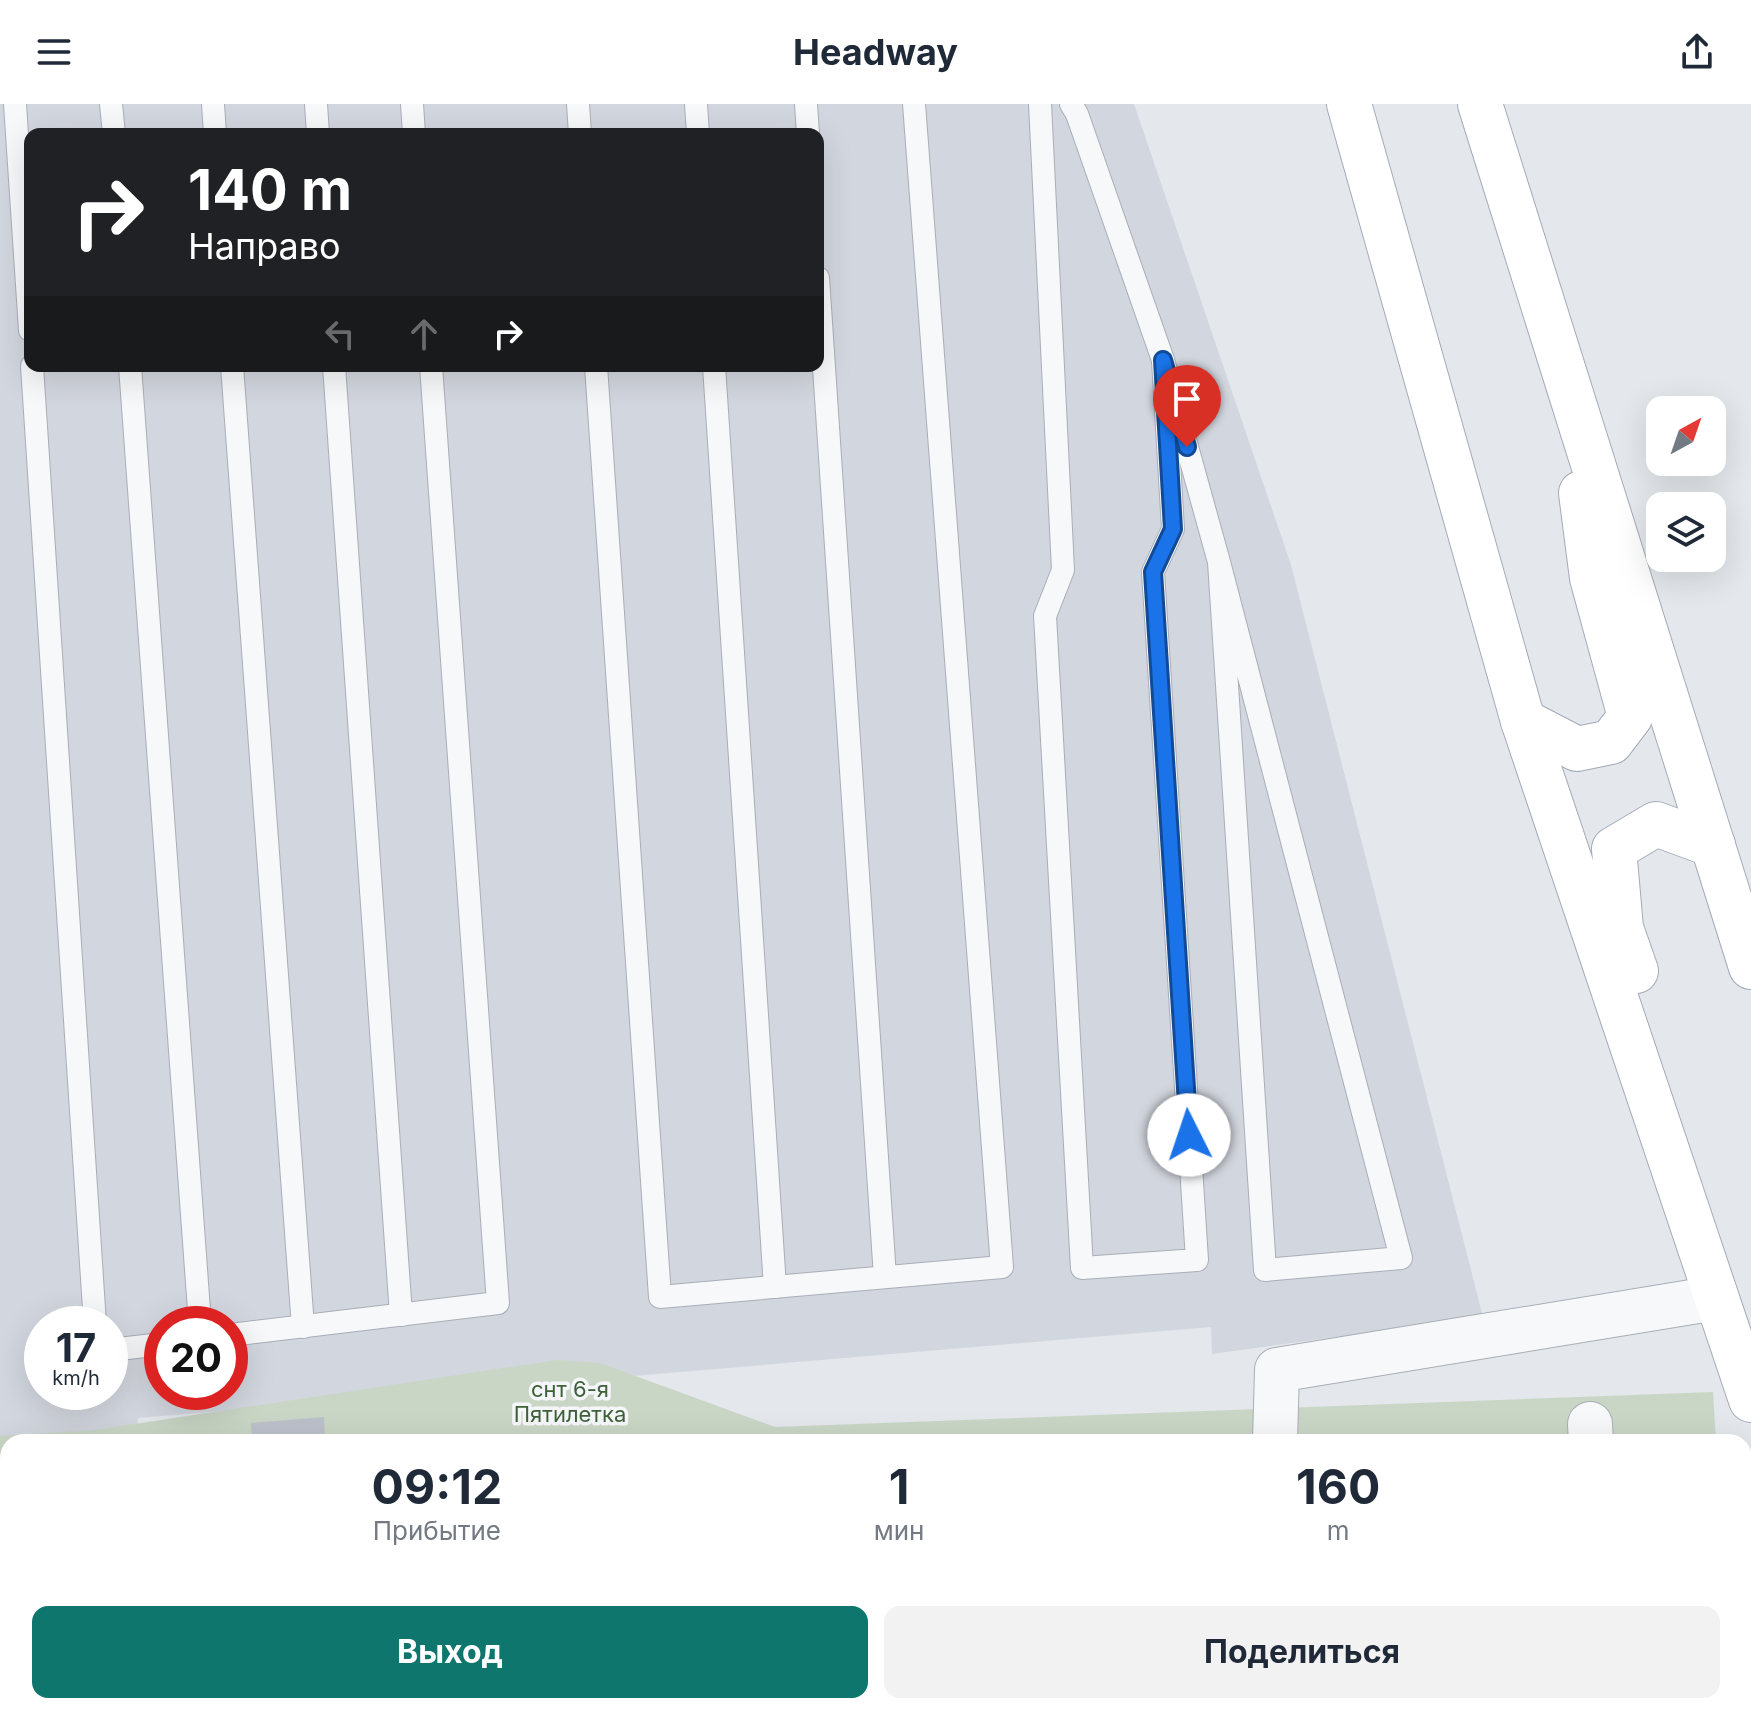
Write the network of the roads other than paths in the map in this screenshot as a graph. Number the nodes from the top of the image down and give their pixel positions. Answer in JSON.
{"nodes":[{"id":1,"x":15,"y":104,"type":"edge"},
{"id":2,"x":111,"y":104,"type":"edge"},
{"id":3,"x":213,"y":104,"type":"edge"},
{"id":4,"x":316,"y":104,"type":"edge"},
{"id":5,"x":412,"y":104,"type":"edge"},
{"id":6,"x":578,"y":104,"type":"edge"},
{"id":7,"x":696,"y":104,"type":"edge"},
{"id":8,"x":806,"y":104,"type":"edge"},
{"id":9,"x":914,"y":104,"type":"edge"},
{"id":10,"x":1040,"y":104,"type":"edge"},
{"id":11,"x":1071,"y":104,"type":"edge"},
{"id":12,"x":1349,"y":104,"type":"edge"},
{"id":13,"x":1480,"y":104,"type":"edge"},
{"id":14,"x":113,"y":128,"type":"edge"},
{"id":15,"x":215,"y":128,"type":"edge"},
{"id":16,"x":318,"y":128,"type":"edge"},
{"id":17,"x":414,"y":128,"type":"edge"},
{"id":18,"x":580,"y":128,"type":"edge"},
{"id":19,"x":698,"y":128,"type":"edge"},
{"id":20,"x":808,"y":128,"type":"edge"},
{"id":21,"x":24,"y":240,"type":"edge"},
{"id":22,"x":1163,"y":360,"type":"junction"},
{"id":23,"x":824,"y":367,"type":"edge"},
{"id":24,"x":32,"y":372,"type":"edge"},
{"id":25,"x":130,"y":372,"type":"edge"},
{"id":26,"x":232,"y":372,"type":"edge"},
{"id":27,"x":334,"y":372,"type":"edge"},
{"id":28,"x":431,"y":372,"type":"edge"},
{"id":29,"x":596,"y":372,"type":"edge"},
{"id":30,"x":714,"y":372,"type":"edge"},
{"id":31,"x":1568,"y":381,"type":"junction"},
{"id":32,"x":1219,"y":562,"type":"junction"},
{"id":33,"x":1523,"y":721,"type":"junction"},
{"id":34,"x":1713,"y":845,"type":"junction"},
{"id":35,"x":1751,"y":967,"type":"edge"},
{"id":36,"x":885,"y":1277,"type":"junction"},
{"id":37,"x":775,"y":1287,"type":"junction"},
{"id":38,"x":1716,"y":1298,"type":"junction"},
{"id":39,"x":94,"y":1306,"type":"edge"},
{"id":40,"x":199,"y":1306,"type":"edge"},
{"id":41,"x":401,"y":1315,"type":"junction"},
{"id":42,"x":303,"y":1327,"type":"junction"},
{"id":43,"x":248,"y":1333,"type":"edge"},
{"id":44,"x":1751,"y":1400,"type":"edge"},
{"id":45,"x":1275,"y":1434,"type":"edge"}],
"edges":[{"from":1,"to":21,"type":"lane"},
{"from":2,"to":14,"type":"lane"},
{"from":3,"to":15,"type":"lane"},
{"from":4,"to":16,"type":"lane"},
{"from":5,"to":17,"type":"lane"},
{"from":6,"to":18,"type":"lane"},
{"from":7,"to":19,"type":"lane"},
{"from":8,"to":20,"type":"lane"},
{"from":9,"to":36,"type":"lane"},
{"from":10,"to":22,"type":"lane"},
{"from":11,"to":22,"type":"lane"},
{"from":12,"to":33,"type":"main road"},
{"from":13,"to":31,"type":"main road"},
{"from":22,"to":32,"type":"lane"},
{"from":23,"to":36,"type":"lane"},
{"from":24,"to":39,"type":"lane"},
{"from":25,"to":40,"type":"lane"},
{"from":26,"to":42,"type":"lane"},
{"from":27,"to":41,"type":"lane"},
{"from":28,"to":41,"type":"lane"},
{"from":29,"to":37,"type":"lane"},
{"from":30,"to":37,"type":"lane"},
{"from":31,"to":33,"type":"main road"},
{"from":31,"to":34,"type":"main road"},
{"from":32,"to":32,"type":"lane"},
{"from":33,"to":38,"type":"main road"},
{"from":34,"to":35,"type":"main road"},
{"from":34,"to":38,"type":"main road"},
{"from":36,"to":37,"type":"lane"},
{"from":38,"to":44,"type":"main road"},
{"from":38,"to":45,"type":"street"},
{"from":41,"to":42,"type":"lane"},
{"from":42,"to":43,"type":"lane"}]}
